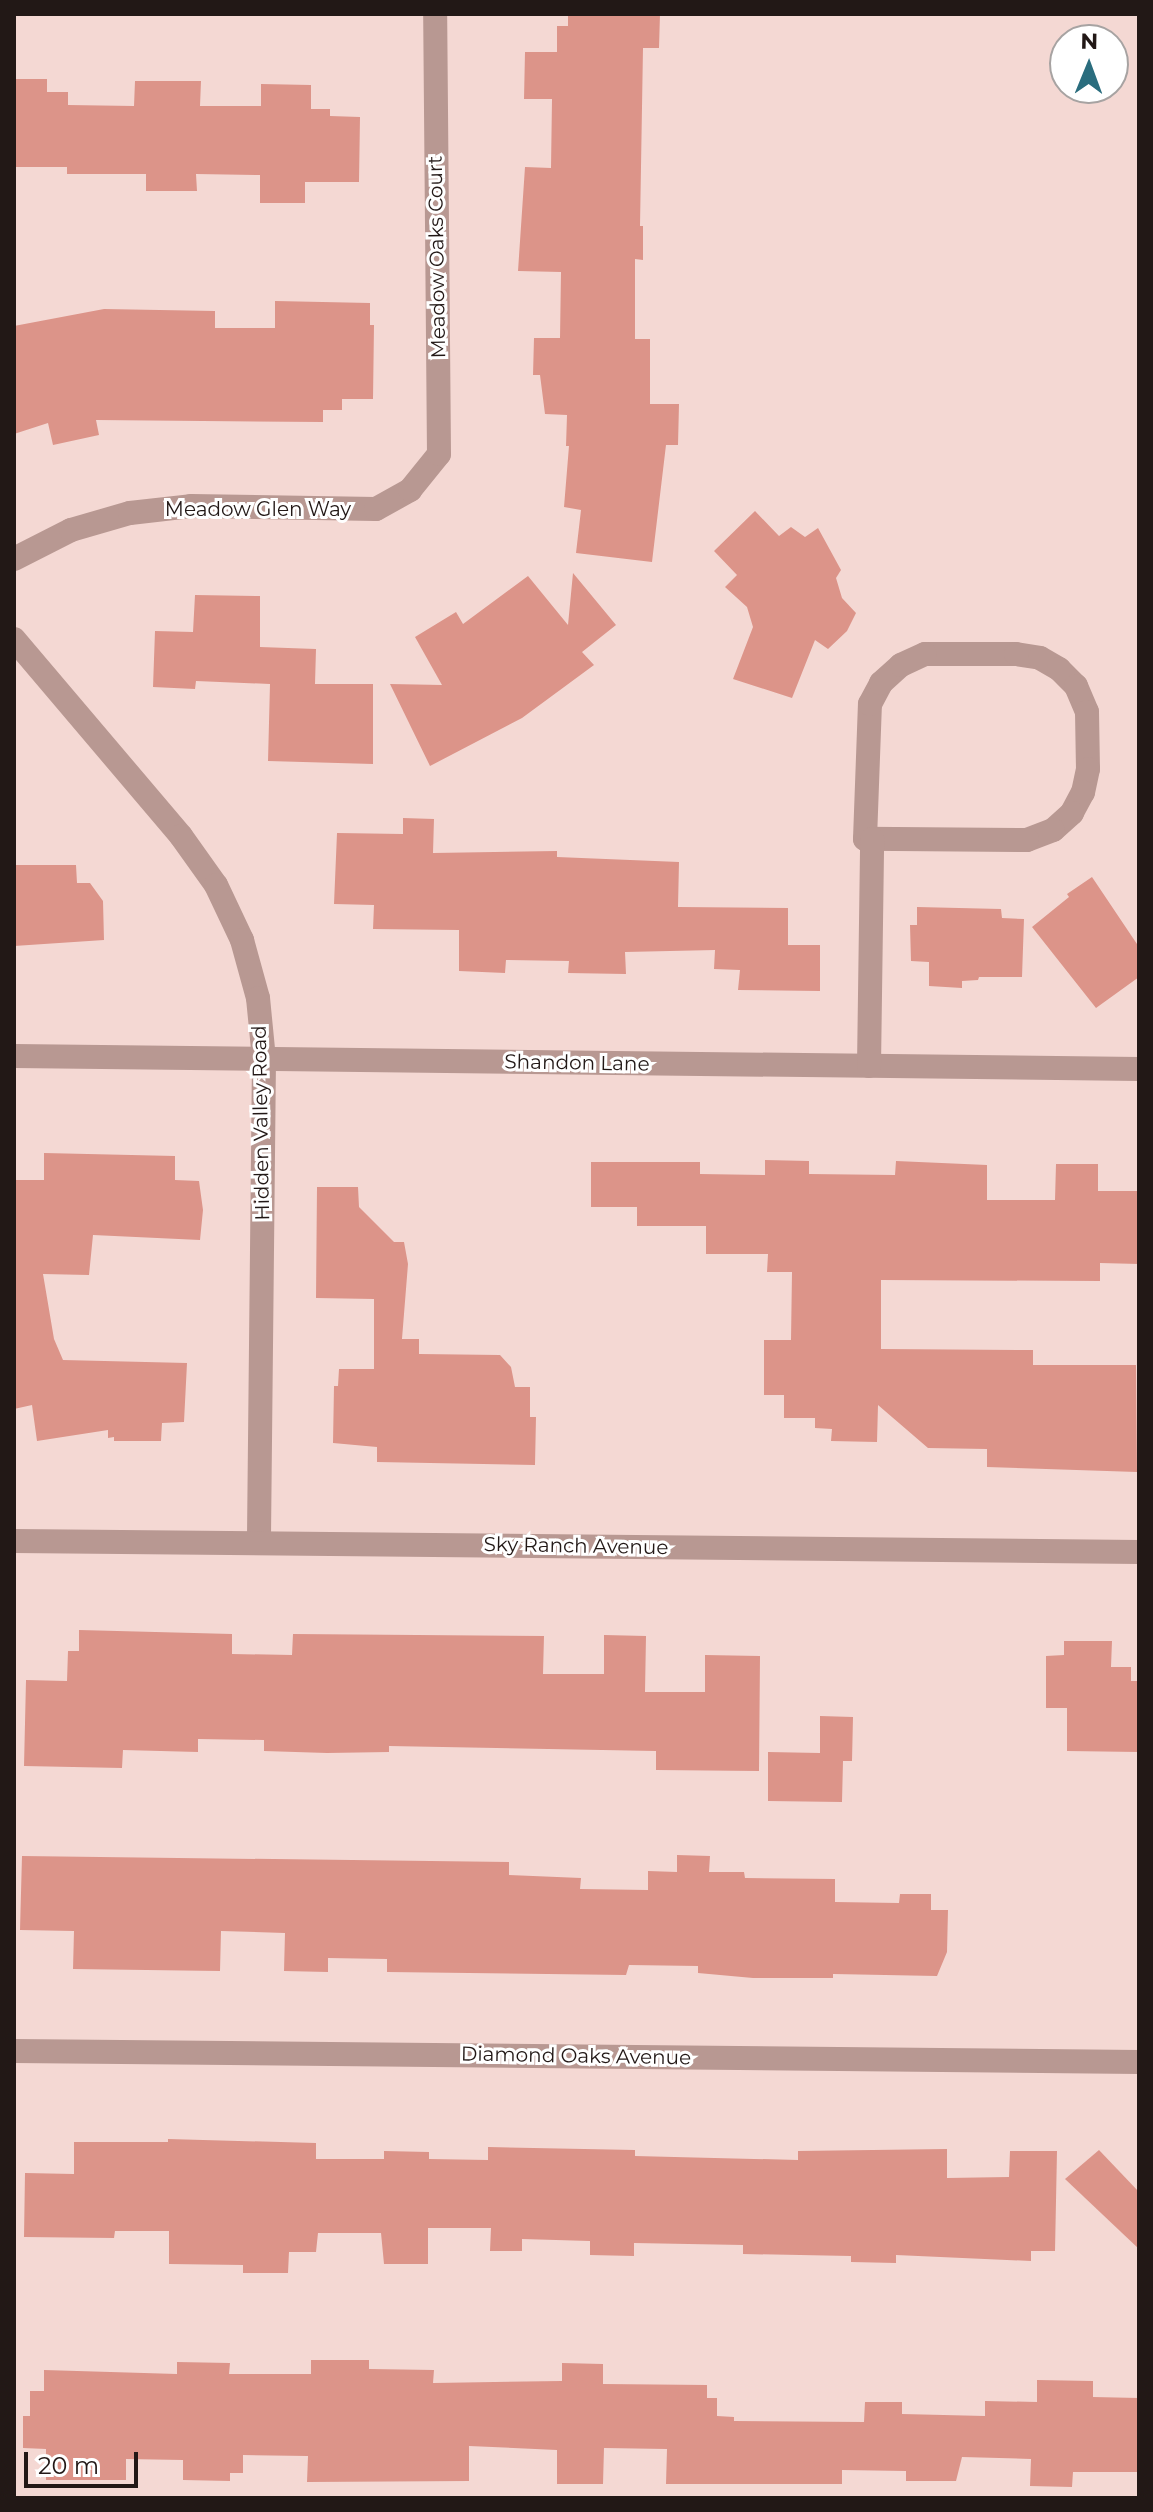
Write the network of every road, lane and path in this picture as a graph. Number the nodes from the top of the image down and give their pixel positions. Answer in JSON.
{"nodes":[{"id":1,"x":435,"y":14,"type":"edge"},
{"id":2,"x":410,"y":490,"type":"joint"},
{"id":3,"x":14,"y":559,"type":"edge"},
{"id":4,"x":14,"y":639,"type":"edge"},
{"id":5,"x":872,"y":839,"type":"junction"},
{"id":6,"x":14,"y":1056,"type":"edge"},
{"id":7,"x":264,"y":1059,"type":"junction"},
{"id":8,"x":869,"y":1066,"type":"junction"},
{"id":9,"x":1139,"y":1069,"type":"edge"},
{"id":10,"x":14,"y":1541,"type":"edge"},
{"id":11,"x":259,"y":1543,"type":"junction"},
{"id":12,"x":1139,"y":1552,"type":"edge"},
{"id":13,"x":14,"y":2051,"type":"edge"},
{"id":14,"x":1139,"y":2062,"type":"edge"}],
"edges":[{"from":1,"to":2,"type":"street","name":"Meadow Oaks Court"},
{"from":2,"to":3,"type":"street","name":"Meadow Glen Way"},
{"from":4,"to":7,"type":"street","name":"Hidden Valley Road"},
{"from":5,"to":5,"type":"street"},
{"from":5,"to":8,"type":"street"},
{"from":6,"to":7,"type":"street","name":"Shandon Lane"},
{"from":7,"to":8,"type":"street","name":"Shandon Lane"},
{"from":7,"to":11,"type":"street","name":"Hidden Valley Road"},
{"from":8,"to":9,"type":"street","name":"Shandon Lane"},
{"from":10,"to":11,"type":"street","name":"Sky Ranch Avenue"},
{"from":11,"to":12,"type":"street","name":"Sky Ranch Avenue"},
{"from":13,"to":14,"type":"street","name":"Diamond Oaks Avenue"}]}
